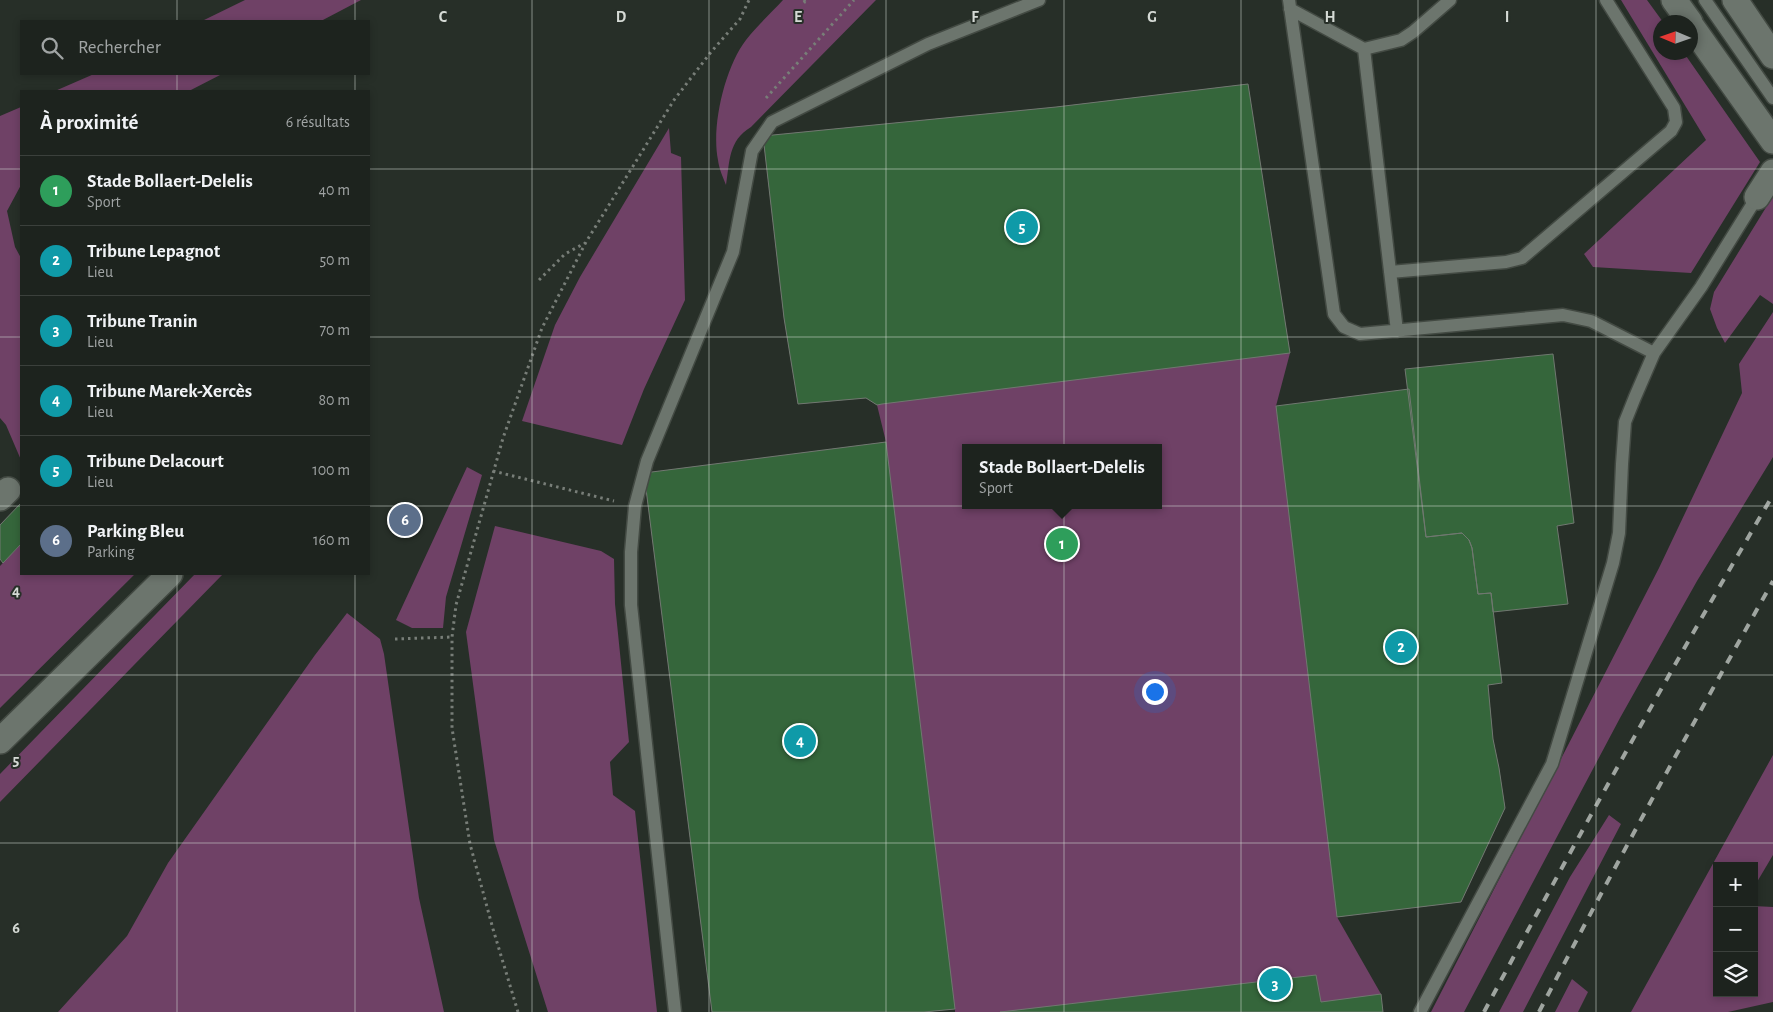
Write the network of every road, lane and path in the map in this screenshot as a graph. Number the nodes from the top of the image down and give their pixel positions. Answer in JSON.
{"nodes":[{"id":1,"x":749,"y":0,"type":"edge"},
{"id":2,"x":854,"y":0,"type":"edge"},
{"id":3,"x":1039,"y":0,"type":"edge"},
{"id":4,"x":1450,"y":0,"type":"edge"},
{"id":5,"x":1606,"y":0,"type":"edge"},
{"id":6,"x":1674,"y":0,"type":"edge"},
{"id":7,"x":1705,"y":0,"type":"edge"},
{"id":8,"x":1735,"y":0,"type":"edge"},
{"id":9,"x":1290,"y":4,"type":"edge"},
{"id":10,"x":1684,"y":15,"type":"edge"},
{"id":11,"x":1698,"y":34,"type":"edge"},
{"id":12,"x":1364,"y":49,"type":"junction"},
{"id":13,"x":1773,"y":56,"type":"edge"},
{"id":14,"x":1773,"y":98,"type":"edge"},
{"id":15,"x":763,"y":102,"type":"dead end"},
{"id":16,"x":1773,"y":141,"type":"edge"},
{"id":17,"x":1773,"y":172,"type":"edge"},
{"id":18,"x":1757,"y":197,"type":"joint"},
{"id":19,"x":586,"y":242,"type":"junction"},
{"id":20,"x":1390,"y":272,"type":"junction"},
{"id":21,"x":539,"y":280,"type":"dead end"},
{"id":22,"x":1397,"y":331,"type":"junction"},
{"id":23,"x":1654,"y":353,"type":"junction"},
{"id":24,"x":494,"y":471,"type":"junction"},
{"id":25,"x":635,"y":506,"type":"junction"},
{"id":26,"x":169,"y":575,"type":"edge"},
{"id":27,"x":396,"y":638,"type":"dead end"},
{"id":28,"x":452,"y":638,"type":"junction"},
{"id":29,"x":0,"y":740,"type":"edge"},
{"id":30,"x":518,"y":1012,"type":"edge"},
{"id":31,"x":676,"y":1012,"type":"edge"},
{"id":32,"x":1420,"y":1012,"type":"edge"}],
"edges":[{"from":1,"to":19,"type":"path"},
{"from":2,"to":15,"type":"path"},
{"from":3,"to":25,"type":"lane"},
{"from":4,"to":12,"type":"lane"},
{"from":5,"to":20,"type":"lane"},
{"from":6,"to":10,"type":"street"},
{"from":7,"to":14,"type":"lane"},
{"from":8,"to":13,"type":"street"},
{"from":9,"to":12,"type":"lane"},
{"from":9,"to":22,"type":"lane"},
{"from":11,"to":16,"type":"street"},
{"from":12,"to":20,"type":"lane"},
{"from":17,"to":18,"type":"street"},
{"from":18,"to":23,"type":"lane"},
{"from":19,"to":21,"type":"path"},
{"from":19,"to":24,"type":"path"},
{"from":20,"to":22,"type":"lane"},
{"from":22,"to":23,"type":"lane"},
{"from":23,"to":32,"type":"lane"},
{"from":24,"to":25,"type":"path"},
{"from":24,"to":28,"type":"path"},
{"from":25,"to":31,"type":"lane"},
{"from":26,"to":29,"type":"street"},
{"from":27,"to":28,"type":"path"},
{"from":28,"to":30,"type":"path"}]}
